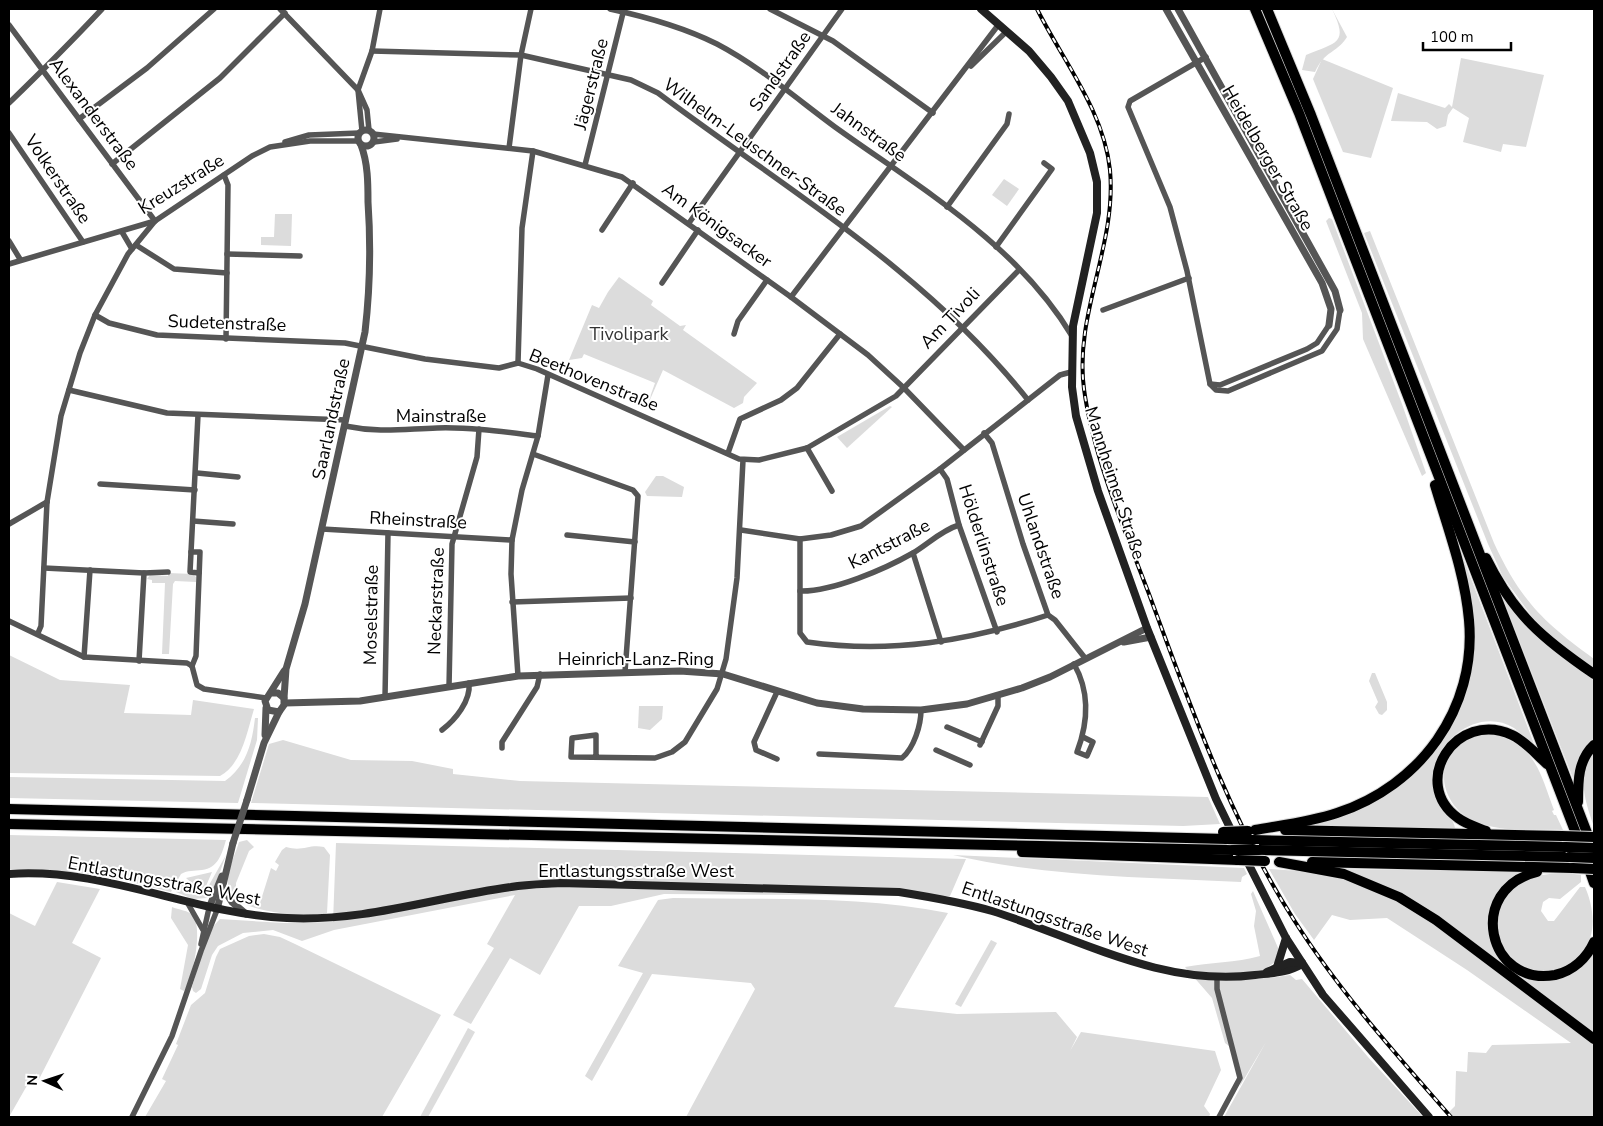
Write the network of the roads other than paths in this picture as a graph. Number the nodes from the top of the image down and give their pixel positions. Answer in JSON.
{"nodes":[{"id":1,"x":102,"y":9,"type":"edge"},
{"id":2,"x":214,"y":9,"type":"edge"},
{"id":3,"x":380,"y":9,"type":"edge"},
{"id":4,"x":531,"y":9,"type":"edge"},
{"id":5,"x":610,"y":9,"type":"edge"},
{"id":6,"x":770,"y":9,"type":"edge"},
{"id":7,"x":842,"y":9,"type":"edge"},
{"id":8,"x":981,"y":9,"type":"edge"},
{"id":9,"x":986,"y":9,"type":"edge"},
{"id":10,"x":1166,"y":9,"type":"edge"},
{"id":11,"x":1178,"y":9,"type":"edge"},
{"id":12,"x":1255,"y":9,"type":"edge"},
{"id":13,"x":1267,"y":9,"type":"edge"},
{"id":14,"x":624,"y":10,"type":"edge"},
{"id":15,"x":282,"y":11,"type":"edge"},
{"id":16,"x":999,"y":24,"type":"junction"},
{"id":17,"x":9,"y":25,"type":"edge"},
{"id":18,"x":1007,"y":31,"type":"junction"},
{"id":19,"x":824,"y":36,"type":"junction"},
{"id":20,"x":372,"y":52,"type":"junction"},
{"id":21,"x":521,"y":55,"type":"junction"},
{"id":22,"x":1206,"y":57,"type":"junction"},
{"id":23,"x":1197,"y":62,"type":"junction"},
{"id":24,"x":42,"y":69,"type":"junction"},
{"id":25,"x":966,"y":70,"type":"junction"},
{"id":26,"x":609,"y":75,"type":"junction"},
{"id":27,"x":358,"y":90,"type":"junction"},
{"id":28,"x":785,"y":90,"type":"junction"},
{"id":29,"x":9,"y":103,"type":"edge"},
{"id":30,"x":933,"y":114,"type":"junction"},
{"id":31,"x":1009,"y":114,"type":"dead end"},
{"id":32,"x":79,"y":119,"type":"junction"},
{"id":33,"x":9,"y":133,"type":"edge"},
{"id":34,"x":364,"y":136,"type":"junction"},
{"id":35,"x":399,"y":138,"type":"junction"},
{"id":36,"x":372,"y":144,"type":"junction"},
{"id":37,"x":509,"y":148,"type":"junction"},
{"id":38,"x":532,"y":151,"type":"junction"},
{"id":39,"x":740,"y":153,"type":"junction"},
{"id":40,"x":1044,"y":163,"type":"dead end"},
{"id":41,"x":112,"y":164,"type":"junction"},
{"id":42,"x":585,"y":166,"type":"junction"},
{"id":43,"x":890,"y":166,"type":"junction"},
{"id":44,"x":366,"y":171,"type":"junction"},
{"id":45,"x":224,"y":175,"type":"junction"},
{"id":46,"x":633,"y":183,"type":"junction"},
{"id":47,"x":947,"y":207,"type":"junction"},
{"id":48,"x":154,"y":221,"type":"junction"},
{"id":49,"x":689,"y":223,"type":"junction"},
{"id":50,"x":843,"y":228,"type":"junction"},
{"id":51,"x":133,"y":229,"type":"junction"},
{"id":52,"x":602,"y":230,"type":"dead end"},
{"id":53,"x":698,"y":230,"type":"junction"},
{"id":54,"x":122,"y":232,"type":"junction"},
{"id":55,"x":9,"y":241,"type":"edge"},
{"id":56,"x":83,"y":242,"type":"junction"},
{"id":57,"x":134,"y":247,"type":"junction"},
{"id":58,"x":996,"y":247,"type":"junction"},
{"id":59,"x":227,"y":254,"type":"junction"},
{"id":60,"x":300,"y":256,"type":"dead end"},
{"id":61,"x":20,"y":259,"type":"junction"},
{"id":62,"x":9,"y":264,"type":"edge"},
{"id":63,"x":1019,"y":270,"type":"junction"},
{"id":64,"x":227,"y":273,"type":"junction"},
{"id":65,"x":1188,"y":278,"type":"junction"},
{"id":66,"x":767,"y":280,"type":"junction"},
{"id":67,"x":662,"y":283,"type":"dead end"},
{"id":68,"x":791,"y":297,"type":"junction"},
{"id":69,"x":1103,"y":310,"type":"dead end"},
{"id":70,"x":1340,"y":310,"type":"joint"},
{"id":71,"x":94,"y":316,"type":"junction"},
{"id":72,"x":1329,"y":325,"type":"joint"},
{"id":73,"x":962,"y":326,"type":"junction"},
{"id":74,"x":734,"y":334,"type":"dead end"},
{"id":75,"x":840,"y":334,"type":"junction"},
{"id":76,"x":1072,"y":336,"type":"junction"},
{"id":77,"x":226,"y":339,"type":"junction"},
{"id":78,"x":362,"y":347,"type":"junction"},
{"id":79,"x":518,"y":363,"type":"junction"},
{"id":80,"x":1071,"y":372,"type":"junction"},
{"id":81,"x":548,"y":375,"type":"junction"},
{"id":82,"x":1210,"y":384,"type":"junction"},
{"id":83,"x":904,"y":388,"type":"junction"},
{"id":84,"x":69,"y":390,"type":"junction"},
{"id":85,"x":1028,"y":400,"type":"junction"},
{"id":86,"x":198,"y":415,"type":"junction"},
{"id":87,"x":345,"y":423,"type":"junction"},
{"id":88,"x":479,"y":429,"type":"junction"},
{"id":89,"x":984,"y":433,"type":"junction"},
{"id":90,"x":538,"y":436,"type":"junction"},
{"id":91,"x":1426,"y":445,"type":"junction"},
{"id":92,"x":807,"y":448,"type":"junction"},
{"id":93,"x":964,"y":450,"type":"junction"},
{"id":94,"x":728,"y":453,"type":"junction"},
{"id":95,"x":533,"y":454,"type":"junction"},
{"id":96,"x":743,"y":460,"type":"junction"},
{"id":97,"x":940,"y":468,"type":"junction"},
{"id":98,"x":196,"y":473,"type":"junction"},
{"id":99,"x":238,"y":477,"type":"dead end"},
{"id":100,"x":100,"y":484,"type":"dead end"},
{"id":101,"x":196,"y":490,"type":"junction"},
{"id":102,"x":832,"y":491,"type":"dead end"},
{"id":103,"x":48,"y":502,"type":"junction"},
{"id":104,"x":1460,"y":507,"type":"junction"},
{"id":105,"x":193,"y":521,"type":"junction"},
{"id":106,"x":9,"y":524,"type":"edge"},
{"id":107,"x":232,"y":524,"type":"dead end"},
{"id":108,"x":959,"y":525,"type":"junction"},
{"id":109,"x":322,"y":529,"type":"junction"},
{"id":110,"x":741,"y":530,"type":"junction"},
{"id":111,"x":388,"y":533,"type":"junction"},
{"id":112,"x":567,"y":535,"type":"dead end"},
{"id":113,"x":454,"y":537,"type":"junction"},
{"id":114,"x":800,"y":539,"type":"junction"},
{"id":115,"x":512,"y":540,"type":"junction"},
{"id":116,"x":635,"y":542,"type":"junction"},
{"id":117,"x":913,"y":553,"type":"junction"},
{"id":118,"x":44,"y":568,"type":"junction"},
{"id":119,"x":90,"y":570,"type":"junction"},
{"id":120,"x":168,"y":572,"type":"dead end"},
{"id":121,"x":144,"y":573,"type":"junction"},
{"id":122,"x":800,"y":591,"type":"junction"},
{"id":123,"x":630,"y":598,"type":"junction"},
{"id":124,"x":512,"y":602,"type":"junction"},
{"id":125,"x":1048,"y":615,"type":"junction"},
{"id":126,"x":9,"y":621,"type":"edge"},
{"id":127,"x":1147,"y":628,"type":"junction"},
{"id":128,"x":997,"y":632,"type":"junction"},
{"id":129,"x":38,"y":633,"type":"junction"},
{"id":130,"x":1151,"y":637,"type":"junction"},
{"id":131,"x":941,"y":642,"type":"junction"},
{"id":132,"x":1121,"y":642,"type":"junction"},
{"id":133,"x":84,"y":657,"type":"junction"},
{"id":134,"x":1085,"y":658,"type":"junction"},
{"id":135,"x":140,"y":661,"type":"junction"},
{"id":136,"x":1074,"y":664,"type":"junction"},
{"id":137,"x":192,"y":666,"type":"junction"},
{"id":138,"x":286,"y":669,"type":"junction"},
{"id":139,"x":625,"y":672,"type":"junction"},
{"id":140,"x":540,"y":674,"type":"junction"},
{"id":141,"x":723,"y":674,"type":"junction"},
{"id":142,"x":1594,"y":674,"type":"edge"},
{"id":143,"x":518,"y":676,"type":"junction"},
{"id":144,"x":469,"y":683,"type":"junction"},
{"id":145,"x":449,"y":687,"type":"junction"},
{"id":146,"x":776,"y":692,"type":"junction"},
{"id":147,"x":268,"y":696,"type":"junction"},
{"id":148,"x":998,"y":696,"type":"junction"},
{"id":149,"x":384,"y":698,"type":"junction"},
{"id":150,"x":284,"y":700,"type":"junction"},
{"id":151,"x":266,"y":708,"type":"junction"},
{"id":152,"x":921,"y":710,"type":"junction"},
{"id":153,"x":279,"y":712,"type":"junction"},
{"id":154,"x":947,"y":727,"type":"dead end"},
{"id":155,"x":442,"y":730,"type":"dead end"},
{"id":156,"x":1083,"y":737,"type":"dead end"},
{"id":157,"x":264,"y":743,"type":"junction"},
{"id":158,"x":1594,"y":744,"type":"edge"},
{"id":159,"x":502,"y":748,"type":"dead end"},
{"id":160,"x":936,"y":750,"type":"dead end"},
{"id":161,"x":819,"y":754,"type":"dead end"},
{"id":162,"x":596,"y":757,"type":"junction"},
{"id":163,"x":777,"y":759,"type":"dead end"},
{"id":164,"x":970,"y":765,"type":"dead end"},
{"id":165,"x":1549,"y":765,"type":"junction"},
{"id":166,"x":9,"y":809,"type":"edge"},
{"id":167,"x":1578,"y":809,"type":"junction"},
{"id":168,"x":9,"y":824,"type":"edge"},
{"id":169,"x":1252,"y":834,"type":"junction"},
{"id":170,"x":1496,"y":834,"type":"junction"},
{"id":171,"x":1594,"y":837,"type":"edge"},
{"id":172,"x":974,"y":845,"type":"junction"},
{"id":173,"x":1236,"y":847,"type":"junction"},
{"id":174,"x":1594,"y":850,"type":"edge"},
{"id":175,"x":1568,"y":852,"type":"junction"},
{"id":176,"x":1594,"y":858,"type":"edge"},
{"id":177,"x":1279,"y":862,"type":"junction"},
{"id":178,"x":1558,"y":868,"type":"junction"},
{"id":179,"x":226,"y":869,"type":"junction"},
{"id":180,"x":1594,"y":869,"type":"edge"},
{"id":181,"x":9,"y":874,"type":"edge"},
{"id":182,"x":1594,"y":883,"type":"edge"},
{"id":183,"x":223,"y":888,"type":"junction"},
{"id":184,"x":187,"y":902,"type":"junction"},
{"id":185,"x":213,"y":909,"type":"junction"},
{"id":186,"x":246,"y":915,"type":"junction"},
{"id":187,"x":203,"y":930,"type":"junction"},
{"id":188,"x":1286,"y":938,"type":"junction"},
{"id":189,"x":1594,"y":942,"type":"edge"},
{"id":190,"x":200,"y":951,"type":"junction"},
{"id":191,"x":1302,"y":964,"type":"junction"},
{"id":192,"x":1277,"y":967,"type":"junction"},
{"id":193,"x":1258,"y":975,"type":"junction"},
{"id":194,"x":1217,"y":978,"type":"junction"},
{"id":195,"x":1594,"y":1040,"type":"edge"},
{"id":196,"x":132,"y":1117,"type":"edge"},
{"id":197,"x":1219,"y":1117,"type":"edge"},
{"id":198,"x":1429,"y":1117,"type":"edge"}],
"edges":[{"from":1,"to":24,"type":"street"},
{"from":2,"to":32,"type":"street"},
{"from":3,"to":20,"type":"street"},
{"from":4,"to":21,"type":"street"},
{"from":5,"to":14,"type":"street","name":"Jahnstraße"},
{"from":6,"to":19,"type":"street"},
{"from":7,"to":19,"type":"street","name":"Sandstraße"},
{"from":8,"to":16,"type":"main road","name":"Mannheimer Straße"},
{"from":9,"to":16,"type":"main road","name":"Mannheimer Straße"},
{"from":10,"to":23,"type":"street","name":"Heidelberger Straße"},
{"from":11,"to":22,"type":"street","name":"Heidelberger Straße"},
{"from":12,"to":91,"type":"highway"},
{"from":13,"to":104,"type":"highway"},
{"from":14,"to":26,"type":"street","name":"Jägerstraße"},
{"from":14,"to":28,"type":"street","name":"Jahnstraße"},
{"from":15,"to":27,"type":"street"},
{"from":15,"to":41,"type":"street"},
{"from":16,"to":18,"type":"main road","name":"Mannheimer Straße"},
{"from":16,"to":25,"type":"street"},
{"from":17,"to":24,"type":"street","name":"Alexanderstraße"},
{"from":18,"to":25,"type":"street"},
{"from":18,"to":76,"type":"main road","name":"Mannheimer Straße"},
{"from":19,"to":28,"type":"street","name":"Sandstraße"},
{"from":19,"to":30,"type":"street"},
{"from":20,"to":21,"type":"street","name":"Wilhelm-Leuschner-Straße"},
{"from":20,"to":27,"type":"street"},
{"from":21,"to":26,"type":"street","name":"Wilhelm-Leuschner-Straße"},
{"from":21,"to":37,"type":"street"},
{"from":22,"to":23,"type":"street"},
{"from":22,"to":70,"type":"street","name":"Heidelberger Straße"},
{"from":23,"to":65,"type":"street"},
{"from":23,"to":72,"type":"street","name":"Heidelberger Straße"},
{"from":24,"to":29,"type":"street"},
{"from":24,"to":32,"type":"street","name":"Alexanderstraße"},
{"from":25,"to":30,"type":"street"},
{"from":26,"to":39,"type":"street","name":"Wilhelm-Leuschner-Straße"},
{"from":26,"to":42,"type":"street","name":"Jägerstraße"},
{"from":27,"to":34,"type":"street"},
{"from":28,"to":39,"type":"street","name":"Sandstraße"},
{"from":28,"to":43,"type":"street","name":"Jahnstraße"},
{"from":30,"to":43,"type":"street"},
{"from":31,"to":47,"type":"street"},
{"from":32,"to":41,"type":"street","name":"Alexanderstraße"},
{"from":33,"to":56,"type":"street","name":"Volkerstraße"},
{"from":34,"to":35,"type":"street","name":"Am Königsacker"},
{"from":34,"to":36,"type":"street"},
{"from":34,"to":36,"type":"street","name":"Saarlandstraße"},
{"from":34,"to":44,"type":"street","name":"Saarlandstraße"},
{"from":34,"to":45,"type":"street","name":"Kreuzstraße"},
{"from":35,"to":36,"type":"street","name":"Am Königsacker"},
{"from":35,"to":37,"type":"street","name":"Am Königsacker"},
{"from":36,"to":44,"type":"street","name":"Saarlandstraße"},
{"from":37,"to":38,"type":"street","name":"Am Königsacker"},
{"from":38,"to":42,"type":"street","name":"Am Königsacker"},
{"from":38,"to":79,"type":"street"},
{"from":39,"to":49,"type":"street","name":"Sandstraße"},
{"from":39,"to":50,"type":"street","name":"Wilhelm-Leuschner-Straße"},
{"from":40,"to":58,"type":"street"},
{"from":41,"to":48,"type":"street","name":"Alexanderstraße"},
{"from":42,"to":46,"type":"street","name":"Am Königsacker"},
{"from":43,"to":47,"type":"street","name":"Jahnstraße"},
{"from":43,"to":50,"type":"street"},
{"from":44,"to":78,"type":"street","name":"Saarlandstraße"},
{"from":45,"to":48,"type":"street","name":"Kreuzstraße"},
{"from":45,"to":59,"type":"street"},
{"from":46,"to":49,"type":"street","name":"Am Königsacker"},
{"from":46,"to":52,"type":"street"},
{"from":47,"to":58,"type":"street","name":"Jahnstraße"},
{"from":48,"to":51,"type":"street","name":"Kreuzstraße"},
{"from":48,"to":57,"type":"street"},
{"from":49,"to":53,"type":"street","name":"Am Königsacker"},
{"from":50,"to":68,"type":"street"},
{"from":50,"to":73,"type":"street","name":"Wilhelm-Leuschner-Straße"},
{"from":51,"to":54,"type":"street","name":"Kreuzstraße"},
{"from":51,"to":57,"type":"street"},
{"from":53,"to":66,"type":"street","name":"Am Königsacker"},
{"from":53,"to":67,"type":"street"},
{"from":54,"to":56,"type":"street","name":"Kreuzstraße"},
{"from":54,"to":57,"type":"street"},
{"from":55,"to":61,"type":"street"},
{"from":56,"to":61,"type":"street","name":"Kreuzstraße"},
{"from":57,"to":64,"type":"street"},
{"from":57,"to":71,"type":"street"},
{"from":58,"to":63,"type":"street","name":"Jahnstraße"},
{"from":59,"to":60,"type":"street"},
{"from":59,"to":64,"type":"street"},
{"from":61,"to":62,"type":"street","name":"Kreuzstraße"},
{"from":63,"to":73,"type":"street","name":"Am Tivoli"},
{"from":63,"to":76,"type":"street","name":"Jahnstraße"},
{"from":64,"to":77,"type":"street"},
{"from":65,"to":69,"type":"street"},
{"from":65,"to":82,"type":"street"},
{"from":66,"to":68,"type":"street","name":"Am Königsacker"},
{"from":66,"to":74,"type":"street"},
{"from":68,"to":75,"type":"street","name":"Am Königsacker"},
{"from":70,"to":82,"type":"street"},
{"from":71,"to":77,"type":"street","name":"Sudetenstraße"},
{"from":71,"to":84,"type":"street"},
{"from":72,"to":82,"type":"street"},
{"from":73,"to":83,"type":"street","name":"Am Tivoli"},
{"from":73,"to":85,"type":"street","name":"Wilhelm-Leuschner-Straße"},
{"from":75,"to":83,"type":"street","name":"Am Königsacker"},
{"from":75,"to":94,"type":"street"},
{"from":76,"to":80,"type":"main road","name":"Mannheimer Straße"},
{"from":77,"to":78,"type":"street","name":"Sudetenstraße"},
{"from":78,"to":79,"type":"street","name":"Beethovenstraße"},
{"from":78,"to":87,"type":"street","name":"Saarlandstraße"},
{"from":79,"to":81,"type":"street","name":"Beethovenstraße"},
{"from":80,"to":85,"type":"street"},
{"from":80,"to":127,"type":"main road","name":"Mannheimer Straße"},
{"from":81,"to":90,"type":"street"},
{"from":81,"to":94,"type":"street","name":"Beethovenstraße"},
{"from":83,"to":92,"type":"street","name":"Beethovenstraße"},
{"from":83,"to":93,"type":"street","name":"Am Königsacker"},
{"from":84,"to":86,"type":"street","name":"Mainstraße"},
{"from":84,"to":103,"type":"street"},
{"from":85,"to":89,"type":"street"},
{"from":86,"to":87,"type":"street","name":"Mainstraße"},
{"from":86,"to":98,"type":"street"},
{"from":87,"to":88,"type":"street","name":"Mainstraße"},
{"from":87,"to":109,"type":"street","name":"Saarlandstraße"},
{"from":88,"to":90,"type":"street","name":"Mainstraße"},
{"from":88,"to":113,"type":"street","name":"Neckarstraße"},
{"from":89,"to":93,"type":"street"},
{"from":89,"to":125,"type":"street","name":"Uhlandstraße"},
{"from":90,"to":95,"type":"street"},
{"from":91,"to":165,"type":"highway"},
{"from":91,"to":169,"type":"highway"},
{"from":92,"to":96,"type":"street","name":"Beethovenstraße"},
{"from":92,"to":102,"type":"street"},
{"from":93,"to":97,"type":"street"},
{"from":94,"to":96,"type":"street","name":"Beethovenstraße"},
{"from":95,"to":115,"type":"street"},
{"from":95,"to":116,"type":"street"},
{"from":96,"to":110,"type":"street"},
{"from":97,"to":108,"type":"street","name":"Hölderlinstraße"},
{"from":97,"to":114,"type":"street"},
{"from":98,"to":99,"type":"street"},
{"from":98,"to":101,"type":"street"},
{"from":100,"to":101,"type":"street"},
{"from":101,"to":105,"type":"street"},
{"from":103,"to":106,"type":"street"},
{"from":103,"to":118,"type":"street"},
{"from":104,"to":142,"type":"highway"},
{"from":104,"to":167,"type":"highway"},
{"from":105,"to":107,"type":"street"},
{"from":105,"to":137,"type":"street"},
{"from":108,"to":117,"type":"street","name":"Kantstraße"},
{"from":108,"to":128,"type":"street","name":"Hölderlinstraße"},
{"from":109,"to":111,"type":"street","name":"Rheinstraße"},
{"from":109,"to":138,"type":"street","name":"Saarlandstraße"},
{"from":110,"to":114,"type":"street"},
{"from":110,"to":141,"type":"street"},
{"from":111,"to":113,"type":"street","name":"Rheinstraße"},
{"from":111,"to":149,"type":"street","name":"Moselstraße"},
{"from":112,"to":116,"type":"street"},
{"from":113,"to":115,"type":"street","name":"Rheinstraße"},
{"from":113,"to":145,"type":"street","name":"Neckarstraße"},
{"from":114,"to":122,"type":"street"},
{"from":115,"to":124,"type":"street"},
{"from":116,"to":123,"type":"street"},
{"from":117,"to":122,"type":"street","name":"Kantstraße"},
{"from":117,"to":131,"type":"street"},
{"from":118,"to":119,"type":"street"},
{"from":118,"to":129,"type":"street"},
{"from":119,"to":121,"type":"street"},
{"from":119,"to":133,"type":"street"},
{"from":120,"to":121,"type":"street"},
{"from":121,"to":135,"type":"street"},
{"from":122,"to":131,"type":"street"},
{"from":123,"to":124,"type":"street"},
{"from":123,"to":139,"type":"street"},
{"from":124,"to":143,"type":"street"},
{"from":125,"to":128,"type":"street"},
{"from":125,"to":134,"type":"street","name":"Uhlandstraße"},
{"from":126,"to":129,"type":"street"},
{"from":127,"to":130,"type":"main road","name":"Mannheimer Straße"},
{"from":127,"to":132,"type":"street","name":"Heinrich-Lanz-Ring"},
{"from":128,"to":131,"type":"street"},
{"from":129,"to":133,"type":"street"},
{"from":130,"to":132,"type":"street","name":"Heinrich-Lanz-Ring"},
{"from":130,"to":173,"type":"main road","name":"Mannheimer Straße"},
{"from":132,"to":134,"type":"street","name":"Heinrich-Lanz-Ring"},
{"from":133,"to":135,"type":"street"},
{"from":134,"to":136,"type":"street","name":"Heinrich-Lanz-Ring"},
{"from":135,"to":137,"type":"street"},
{"from":136,"to":148,"type":"street","name":"Heinrich-Lanz-Ring"},
{"from":136,"to":156,"type":"street"},
{"from":137,"to":147,"type":"street"},
{"from":138,"to":147,"type":"street","name":"Saarlandstraße"},
{"from":138,"to":150,"type":"street","name":"Saarlandstraße"},
{"from":139,"to":140,"type":"street","name":"Heinrich-Lanz-Ring"},
{"from":139,"to":141,"type":"street","name":"Heinrich-Lanz-Ring"},
{"from":140,"to":143,"type":"street","name":"Heinrich-Lanz-Ring"},
{"from":140,"to":159,"type":"street"},
{"from":141,"to":146,"type":"street","name":"Heinrich-Lanz-Ring"},
{"from":141,"to":162,"type":"street"},
{"from":143,"to":144,"type":"street","name":"Heinrich-Lanz-Ring"},
{"from":144,"to":145,"type":"street","name":"Heinrich-Lanz-Ring"},
{"from":144,"to":155,"type":"street"},
{"from":145,"to":149,"type":"street","name":"Heinrich-Lanz-Ring"},
{"from":146,"to":152,"type":"street","name":"Heinrich-Lanz-Ring"},
{"from":146,"to":163,"type":"street"},
{"from":147,"to":150,"type":"street"},
{"from":147,"to":151,"type":"street"},
{"from":148,"to":152,"type":"street","name":"Heinrich-Lanz-Ring"},
{"from":148,"to":154,"type":"street"},
{"from":149,"to":150,"type":"street","name":"Heinrich-Lanz-Ring"},
{"from":150,"to":153,"type":"street"},
{"from":151,"to":153,"type":"street"},
{"from":151,"to":157,"type":"street"},
{"from":152,"to":161,"type":"street"},
{"from":153,"to":157,"type":"street"},
{"from":157,"to":179,"type":"street","bridge":true},
{"from":158,"to":167,"type":"highway"},
{"from":160,"to":164,"type":"street"},
{"from":162,"to":162,"type":"street"},
{"from":165,"to":170,"type":"highway"},
{"from":165,"to":182,"type":"highway"},
{"from":166,"to":169,"type":"highway","bridge":true},
{"from":167,"to":174,"type":"highway"},
{"from":168,"to":172,"type":"highway"},
{"from":169,"to":170,"type":"highway"},
{"from":169,"to":175,"type":"highway"},
{"from":170,"to":171,"type":"highway","bridge":true},
{"from":172,"to":173,"type":"highway"},
{"from":172,"to":177,"type":"highway","bridge":true},
{"from":173,"to":175,"type":"highway","bridge":true},
{"from":173,"to":188,"type":"main road","name":"Mannheimer Straße"},
{"from":174,"to":175,"type":"highway","bridge":true},
{"from":175,"to":176,"type":"highway","bridge":true},
{"from":177,"to":178,"type":"highway"},
{"from":177,"to":195,"type":"highway"},
{"from":178,"to":180,"type":"highway","bridge":true},
{"from":178,"to":189,"type":"highway"},
{"from":179,"to":183,"type":"street"},
{"from":179,"to":185,"type":"street"},
{"from":181,"to":184,"type":"main road","name":"Entlastungsstraße West"},
{"from":183,"to":185,"type":"street"},
{"from":183,"to":186,"type":"street"},
{"from":184,"to":185,"type":"main road","name":"Entlastungsstraße West"},
{"from":184,"to":187,"type":"street"},
{"from":185,"to":186,"type":"main road","name":"Entlastungsstraße West"},
{"from":185,"to":187,"type":"street"},
{"from":185,"to":190,"type":"street"},
{"from":186,"to":194,"type":"main road","name":"Entlastungsstraße West"},
{"from":187,"to":190,"type":"street"},
{"from":188,"to":191,"type":"main road","name":"Mannheimer Straße"},
{"from":188,"to":192,"type":"main road"},
{"from":190,"to":196,"type":"street"},
{"from":191,"to":192,"type":"main road","name":"Entlastungsstraße West"},
{"from":191,"to":193,"type":"main road","name":"Entlastungsstraße West"},
{"from":191,"to":198,"type":"main road","name":"Mannheimer Straße"},
{"from":192,"to":193,"type":"main road","name":"Entlastungsstraße West"},
{"from":193,"to":194,"type":"main road","name":"Entlastungsstraße West"},
{"from":194,"to":197,"type":"street"}]}
